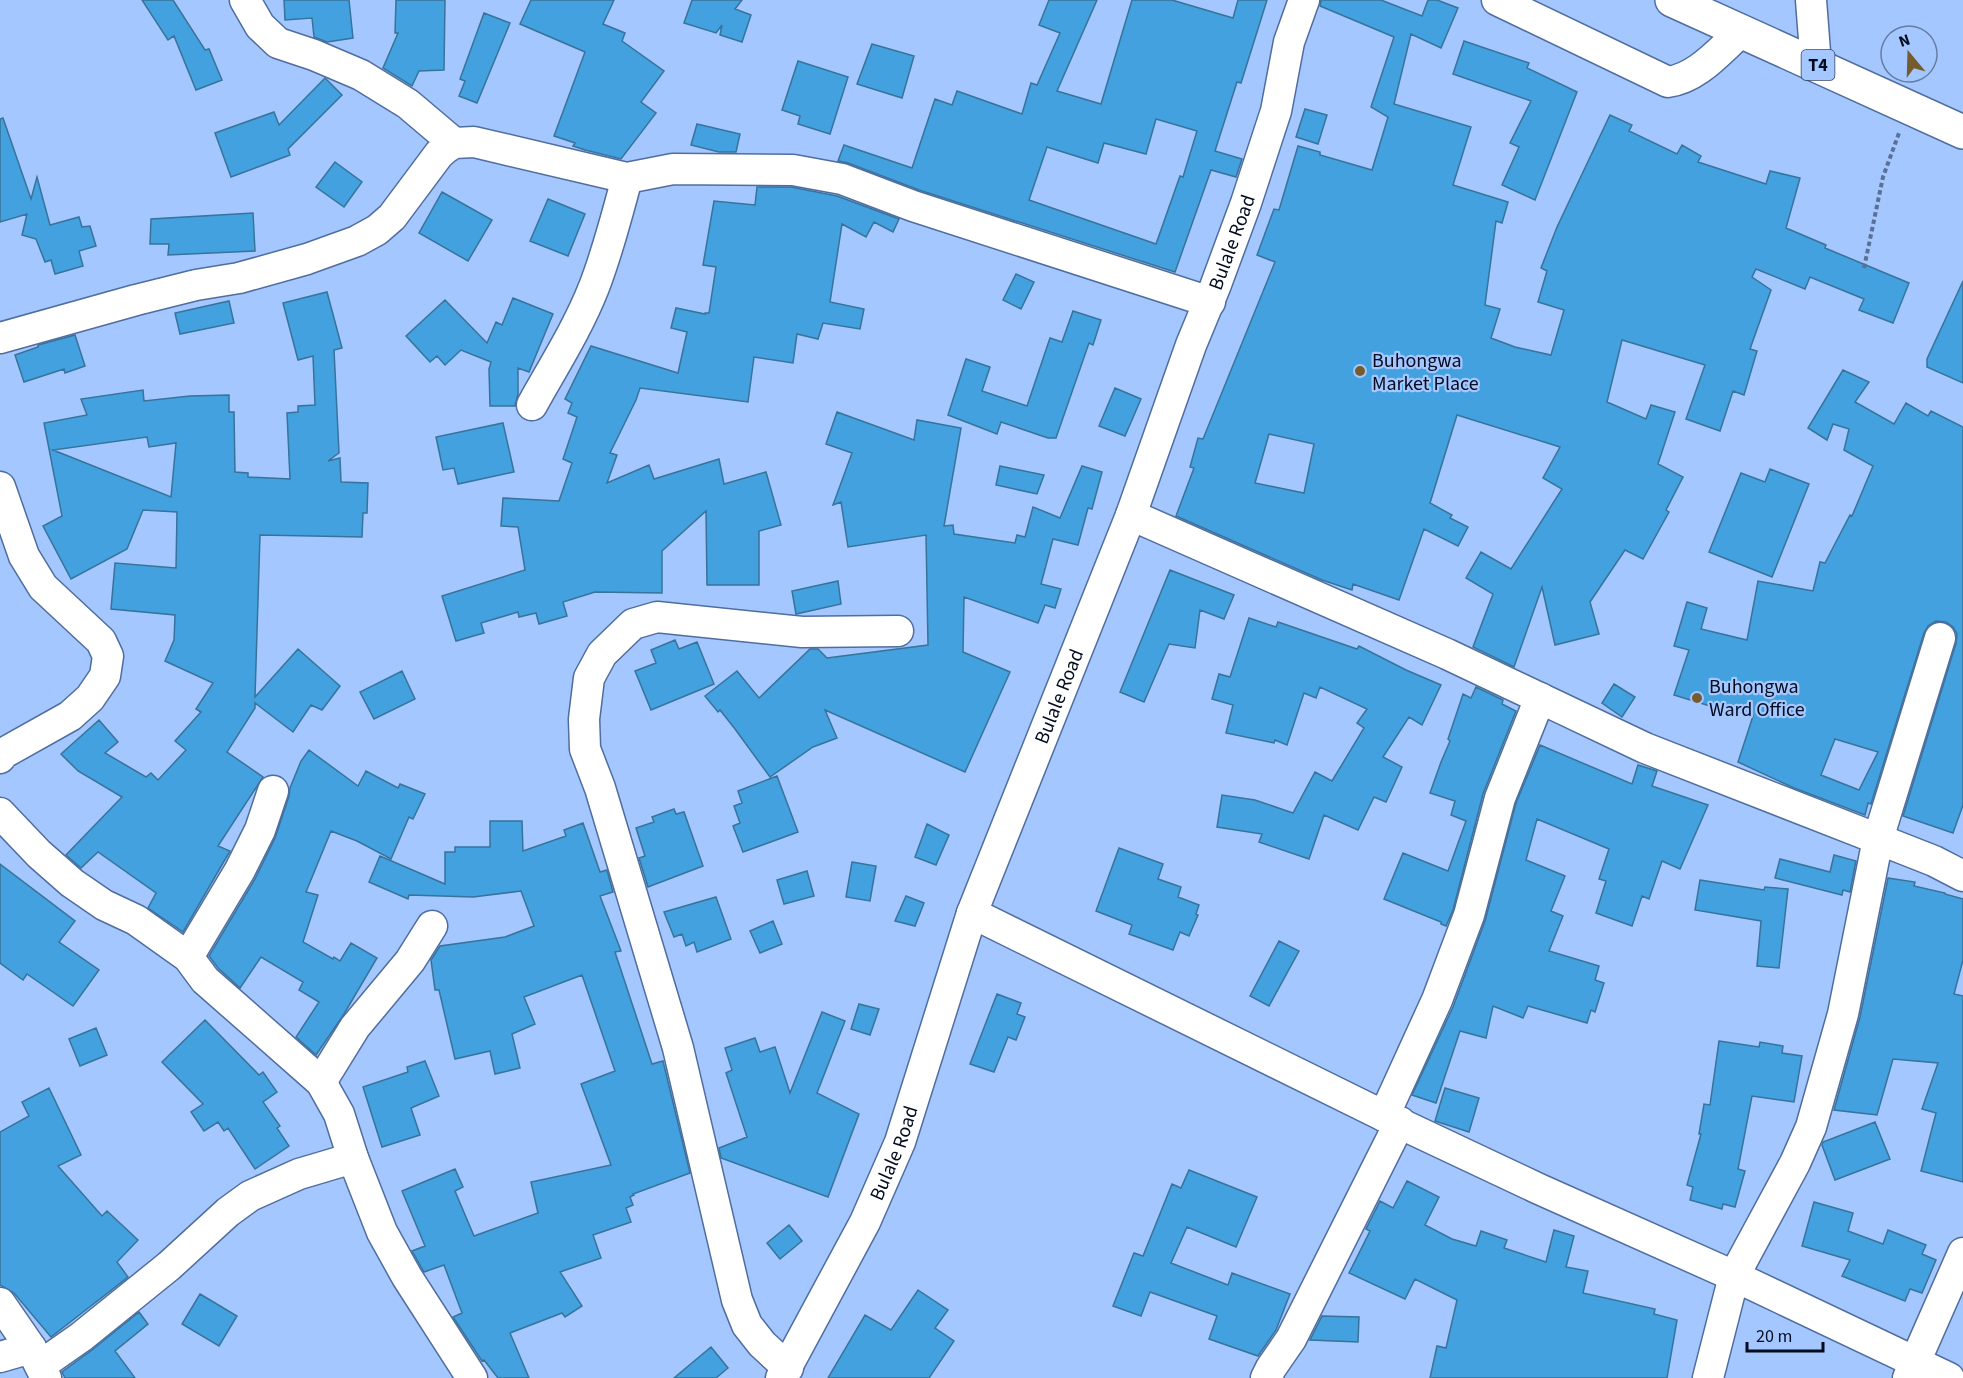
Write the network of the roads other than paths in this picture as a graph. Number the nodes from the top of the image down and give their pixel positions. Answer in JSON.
{"nodes":[{"id":1,"x":244,"y":0,"type":"edge"},
{"id":2,"x":1304,"y":0,"type":"edge"},
{"id":3,"x":1497,"y":0,"type":"edge"},
{"id":4,"x":1672,"y":0,"type":"edge"},
{"id":5,"x":1811,"y":0,"type":"edge"},
{"id":6,"x":1742,"y":31,"type":"junction"},
{"id":7,"x":1816,"y":65,"type":"junction"},
{"id":8,"x":1963,"y":132,"type":"edge"},
{"id":9,"x":454,"y":142,"type":"junction"},
{"id":10,"x":627,"y":177,"type":"junction"},
{"id":11,"x":1209,"y":302,"type":"junction"},
{"id":12,"x":0,"y":338,"type":"edge"},
{"id":13,"x":532,"y":405,"type":"dead end"},
{"id":14,"x":0,"y":487,"type":"edge"},
{"id":15,"x":1131,"y":515,"type":"junction"},
{"id":16,"x":898,"y":631,"type":"dead end"},
{"id":17,"x":1940,"y":638,"type":"dead end"},
{"id":18,"x":1540,"y":698,"type":"junction"},
{"id":19,"x":0,"y":758,"type":"edge"},
{"id":20,"x":273,"y":791,"type":"dead end"},
{"id":21,"x":0,"y":813,"type":"edge"},
{"id":22,"x":1878,"y":838,"type":"junction"},
{"id":23,"x":1963,"y":876,"type":"edge"},
{"id":24,"x":972,"y":914,"type":"junction"},
{"id":25,"x":432,"y":926,"type":"dead end"},
{"id":26,"x":188,"y":957,"type":"junction"},
{"id":27,"x":321,"y":1082,"type":"junction"},
{"id":28,"x":1392,"y":1119,"type":"junction"},
{"id":29,"x":353,"y":1158,"type":"junction"},
{"id":30,"x":1963,"y":1253,"type":"edge"},
{"id":31,"x":1734,"y":1276,"type":"junction"},
{"id":32,"x":0,"y":1303,"type":"edge"},
{"id":33,"x":0,"y":1357,"type":"edge"},
{"id":34,"x":39,"y":1364,"type":"edge"},
{"id":35,"x":1912,"y":1370,"type":"edge"},
{"id":36,"x":784,"y":1373,"type":"edge"},
{"id":37,"x":472,"y":1378,"type":"edge"},
{"id":38,"x":1266,"y":1378,"type":"edge"},
{"id":39,"x":1708,"y":1378,"type":"edge"},
{"id":40,"x":1950,"y":1378,"type":"edge"}],
"edges":[{"from":1,"to":9,"type":"street"},
{"from":2,"to":11,"type":"street","name":"Bulale Road"},
{"from":3,"to":6,"type":"street"},
{"from":4,"to":6,"type":"highway","number":"T4"},
{"from":5,"to":7,"type":"street"},
{"from":6,"to":7,"type":"highway","number":"T4"},
{"from":7,"to":8,"type":"highway","number":"T4"},
{"from":9,"to":10,"type":"street"},
{"from":9,"to":12,"type":"street"},
{"from":10,"to":11,"type":"street"},
{"from":10,"to":13,"type":"street"},
{"from":11,"to":15,"type":"street","name":"Bulale Road"},
{"from":14,"to":19,"type":"street"},
{"from":15,"to":18,"type":"street"},
{"from":15,"to":24,"type":"street","name":"Bulale Road"},
{"from":16,"to":36,"type":"street"},
{"from":17,"to":22,"type":"street"},
{"from":18,"to":22,"type":"street"},
{"from":18,"to":28,"type":"street"},
{"from":20,"to":26,"type":"street"},
{"from":21,"to":26,"type":"street"},
{"from":22,"to":23,"type":"street"},
{"from":22,"to":31,"type":"street"},
{"from":24,"to":28,"type":"street"},
{"from":24,"to":36,"type":"street","name":"Bulale Road"},
{"from":25,"to":27,"type":"street"},
{"from":26,"to":27,"type":"street"},
{"from":27,"to":29,"type":"street"},
{"from":28,"to":31,"type":"street"},
{"from":28,"to":38,"type":"street"},
{"from":29,"to":34,"type":"street"},
{"from":29,"to":37,"type":"street"},
{"from":30,"to":35,"type":"street"},
{"from":31,"to":35,"type":"street"},
{"from":31,"to":39,"type":"street"},
{"from":32,"to":34,"type":"street"},
{"from":33,"to":34,"type":"street"},
{"from":35,"to":40,"type":"street"}]}
